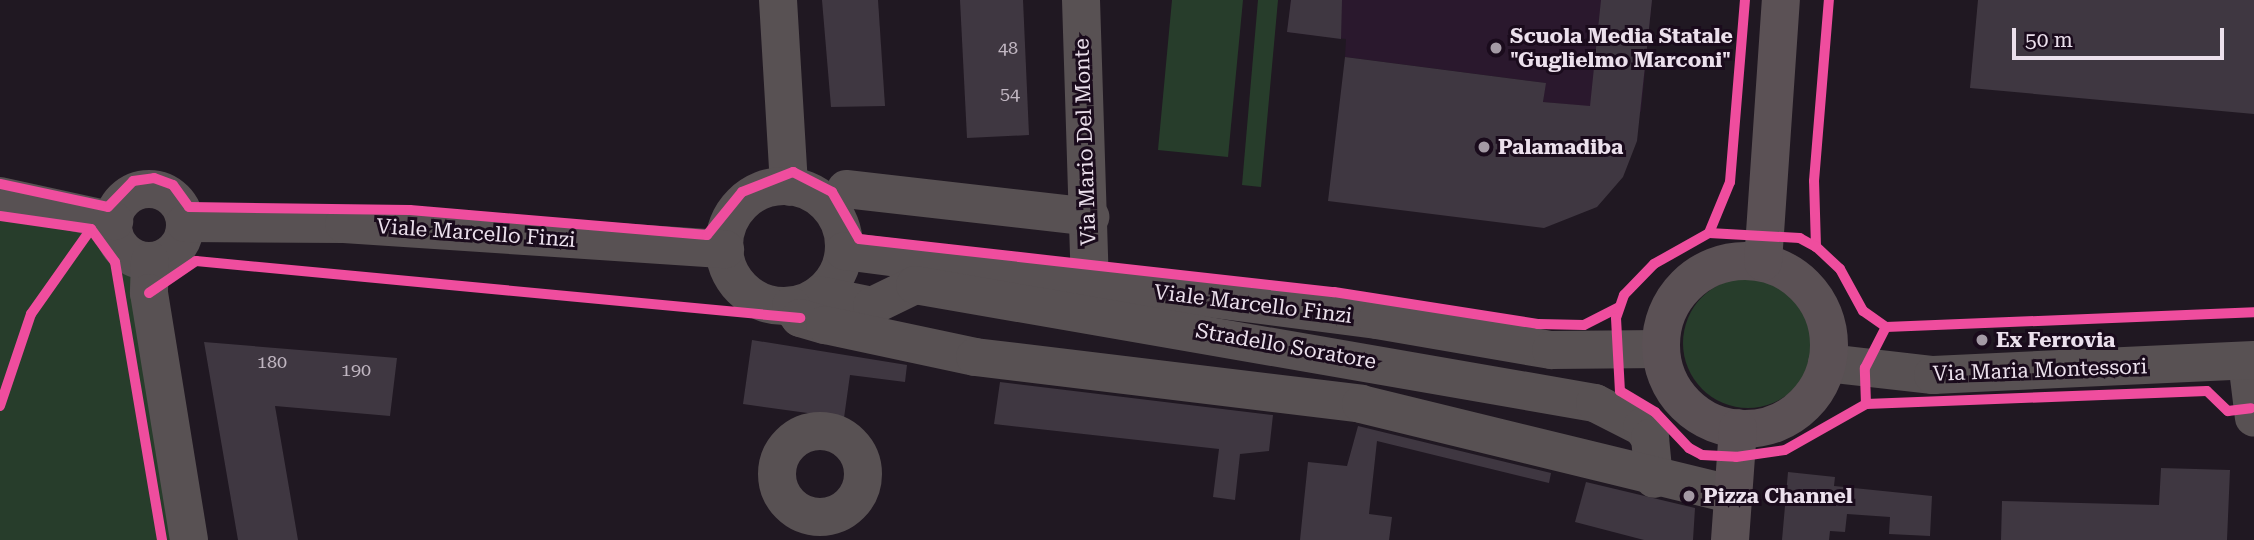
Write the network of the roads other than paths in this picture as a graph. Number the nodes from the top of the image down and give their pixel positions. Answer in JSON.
{"nodes":[{"id":1,"x":778,"y":0,"type":"edge"},
{"id":2,"x":1080,"y":0,"type":"edge"},
{"id":3,"x":1781,"y":0,"type":"edge"},
{"id":4,"x":789,"y":187,"type":"junction"},
{"id":5,"x":846,"y":189,"type":"dead end"},
{"id":6,"x":0,"y":196,"type":"edge"},
{"id":7,"x":1090,"y":217,"type":"junction"},
{"id":8,"x":114,"y":222,"type":"junction"},
{"id":9,"x":186,"y":223,"type":"junction"},
{"id":10,"x":725,"y":249,"type":"junction"},
{"id":11,"x":844,"y":251,"type":"junction"},
{"id":12,"x":150,"y":261,"type":"junction"},
{"id":13,"x":1763,"y":262,"type":"junction"},
{"id":14,"x":1090,"y":284,"type":"junction"},
{"id":15,"x":805,"y":301,"type":"junction"},
{"id":16,"x":872,"y":306,"type":"junction"},
{"id":17,"x":1661,"y":349,"type":"junction"},
{"id":18,"x":975,"y":357,"type":"junction"},
{"id":19,"x":2251,"y":360,"type":"edge"},
{"id":20,"x":1827,"y":363,"type":"junction"},
{"id":21,"x":2254,"y":418,"type":"edge"},
{"id":22,"x":1738,"y":429,"type":"junction"},
{"id":23,"x":1654,"y":479,"type":"junction"},
{"id":24,"x":1733,"y":495,"type":"junction"},
{"id":25,"x":189,"y":540,"type":"edge"},
{"id":26,"x":1730,"y":540,"type":"edge"}],
"edges":[{"from":1,"to":4,"type":"street"},
{"from":2,"to":7,"type":"street","name":"Via Mario Del Monte"},
{"from":3,"to":13,"type":"main road"},
{"from":4,"to":10,"type":"street"},
{"from":4,"to":11,"type":"street"},
{"from":5,"to":7,"type":"street"},
{"from":6,"to":8,"type":"street"},
{"from":7,"to":14,"type":"street","name":"Via Mario Del Monte"},
{"from":8,"to":9,"type":"street"},
{"from":8,"to":12,"type":"street"},
{"from":9,"to":10,"type":"street","name":"Viale Marcello Finzi"},
{"from":9,"to":12,"type":"street"},
{"from":10,"to":15,"type":"street"},
{"from":11,"to":14,"type":"street","name":"Viale Marcello Finzi"},
{"from":11,"to":15,"type":"street"},
{"from":12,"to":25,"type":"street"},
{"from":13,"to":17,"type":"main road"},
{"from":13,"to":20,"type":"main road"},
{"from":14,"to":17,"type":"street","name":"Viale Marcello Finzi"},
{"from":15,"to":16,"type":"street"},
{"from":15,"to":18,"type":"street"},
{"from":16,"to":18,"type":"street"},
{"from":16,"to":23,"type":"street","name":"Stradello Soratore"},
{"from":17,"to":22,"type":"main road"},
{"from":18,"to":23,"type":"street"},
{"from":19,"to":20,"type":"street","name":"Via Maria Montessori"},
{"from":19,"to":21,"type":"street"},
{"from":20,"to":22,"type":"main road"},
{"from":22,"to":24,"type":"main road"},
{"from":23,"to":24,"type":"street"},
{"from":24,"to":26,"type":"main road"}]}
